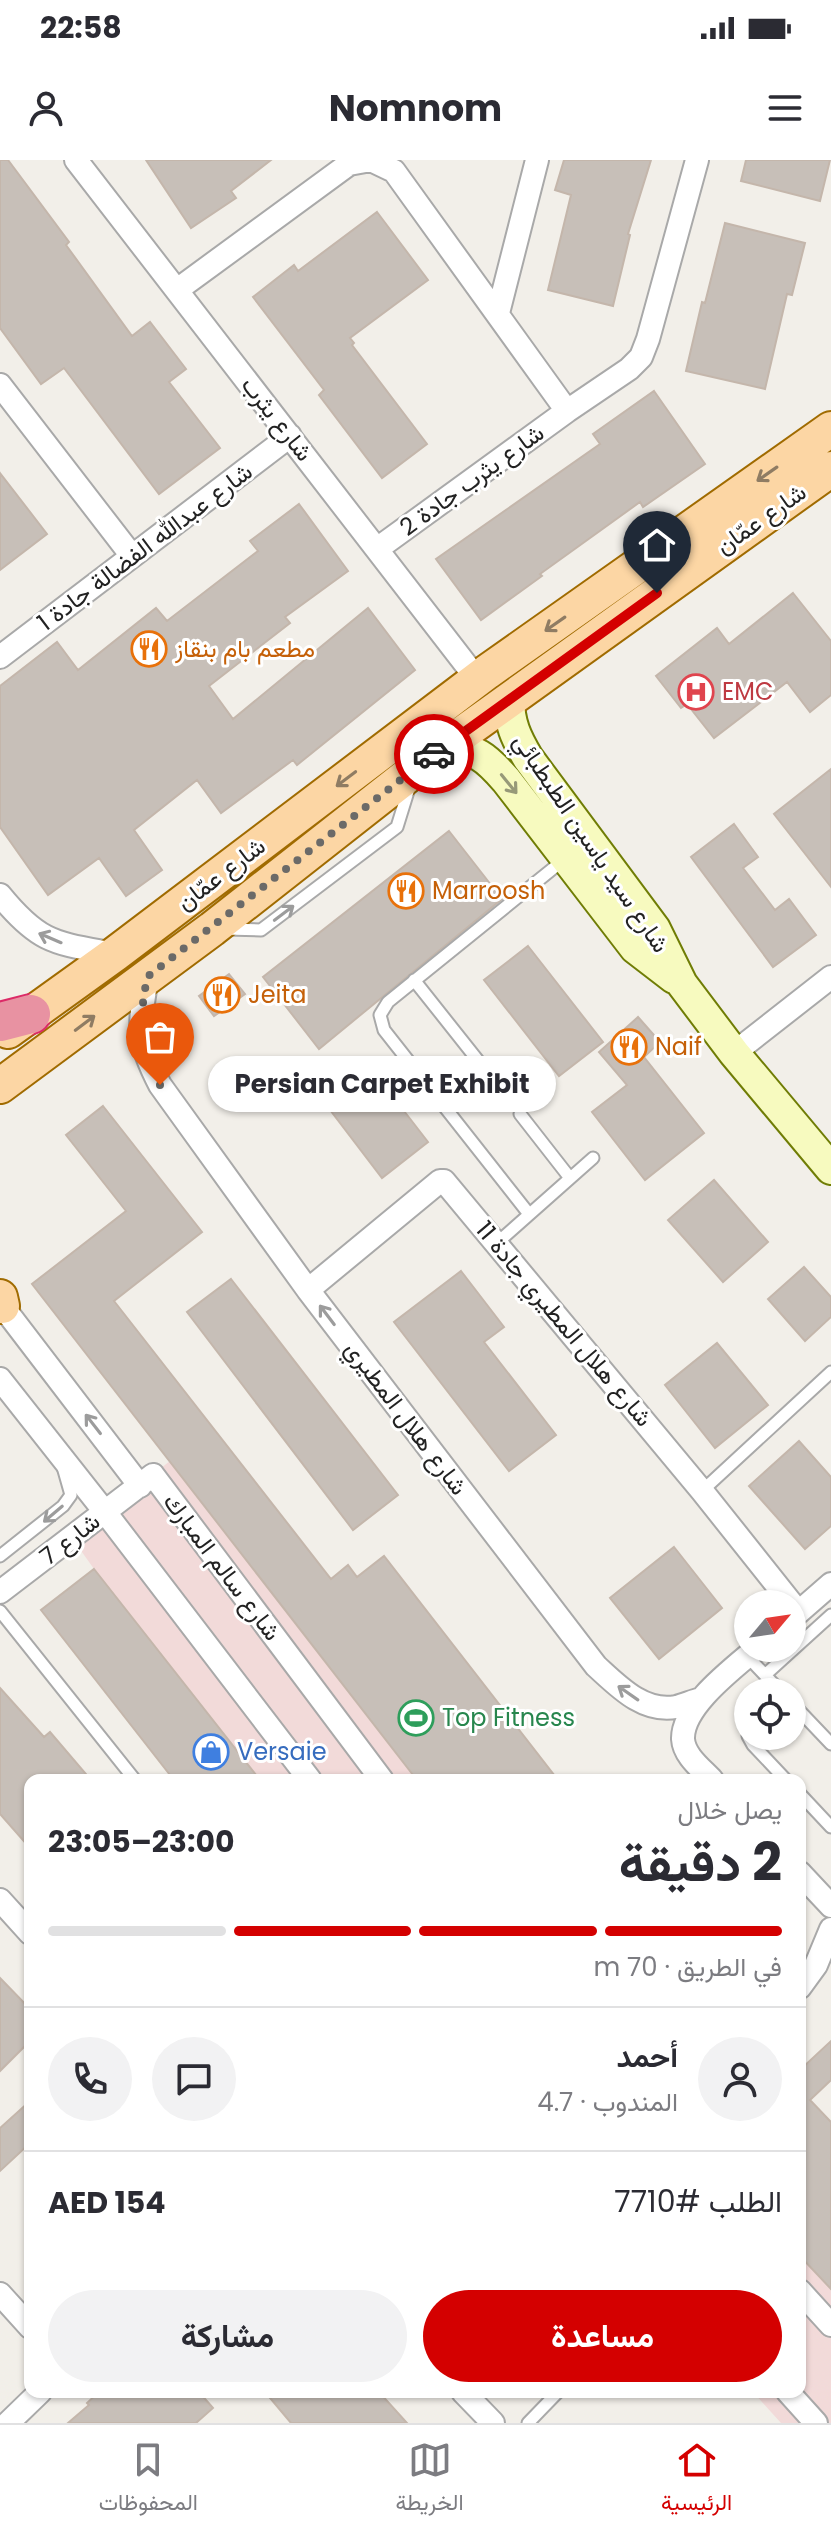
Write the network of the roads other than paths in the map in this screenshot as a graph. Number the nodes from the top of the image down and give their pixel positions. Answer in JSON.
{"nodes":[{"id":1,"x":76,"y":160,"type":"edge"},
{"id":2,"x":537,"y":160,"type":"edge"},
{"id":3,"x":697,"y":160,"type":"edge"},
{"id":4,"x":177,"y":290,"type":"junction"},
{"id":5,"x":498,"y":313,"type":"junction"},
{"id":6,"x":0,"y":385,"type":"edge"},
{"id":7,"x":567,"y":411,"type":"junction"},
{"id":8,"x":831,"y":429,"type":"edge"},
{"id":9,"x":290,"y":436,"type":"junction"},
{"id":10,"x":831,"y":469,"type":"edge"},
{"id":11,"x":377,"y":549,"type":"junction"},
{"id":12,"x":132,"y":556,"type":"junction"},
{"id":13,"x":0,"y":657,"type":"edge"},
{"id":14,"x":477,"y":679,"type":"junction"},
{"id":15,"x":509,"y":699,"type":"junction"},
{"id":16,"x":445,"y":746,"type":"junction"},
{"id":17,"x":566,"y":858,"type":"junction"},
{"id":18,"x":0,"y":895,"type":"edge"},
{"id":19,"x":115,"y":954,"type":"junction"},
{"id":20,"x":147,"y":977,"type":"junction"},
{"id":21,"x":831,"y":977,"type":"edge"},
{"id":22,"x":414,"y":980,"type":"junction"},
{"id":23,"x":682,"y":984,"type":"junction"},
{"id":24,"x":16,"y":1018,"type":"edge"},
{"id":25,"x":0,"y":1037,"type":"edge"},
{"id":26,"x":734,"y":1053,"type":"junction"},
{"id":27,"x":42,"y":1055,"type":"junction"},
{"id":28,"x":495,"y":1082,"type":"dead end"},
{"id":29,"x":0,"y":1086,"type":"edge"},
{"id":30,"x":520,"y":1114,"type":"dead end"},
{"id":31,"x":0,"y":1116,"type":"edge"},
{"id":32,"x":593,"y":1158,"type":"dead end"},
{"id":33,"x":831,"y":1169,"type":"edge"},
{"id":34,"x":570,"y":1178,"type":"junction"},
{"id":35,"x":529,"y":1214,"type":"junction"},
{"id":36,"x":497,"y":1243,"type":"junction"},
{"id":37,"x":308,"y":1290,"type":"junction"},
{"id":38,"x":4,"y":1312,"type":"edge"},
{"id":39,"x":831,"y":1372,"type":"edge"},
{"id":40,"x":0,"y":1379,"type":"edge"},
{"id":41,"x":60,"y":1455,"type":"junction"},
{"id":42,"x":140,"y":1486,"type":"junction"},
{"id":43,"x":702,"y":1491,"type":"junction"},
{"id":44,"x":105,"y":1512,"type":"junction"},
{"id":45,"x":0,"y":1556,"type":"edge"},
{"id":46,"x":831,"y":1584,"type":"edge"},
{"id":47,"x":779,"y":1590,"type":"edge"},
{"id":48,"x":0,"y":1592,"type":"edge"},
{"id":49,"x":806,"y":1602,"type":"edge"},
{"id":50,"x":0,"y":1611,"type":"edge"},
{"id":51,"x":831,"y":1615,"type":"edge"},
{"id":52,"x":741,"y":1662,"type":"edge"},
{"id":53,"x":758,"y":1662,"type":"edge"},
{"id":54,"x":765,"y":1675,"type":"junction"},
{"id":55,"x":768,"y":1678,"type":"edge"},
{"id":56,"x":701,"y":1699,"type":"junction"},
{"id":57,"x":806,"y":1718,"type":"edge"},
{"id":58,"x":831,"y":1744,"type":"edge"},
{"id":59,"x":758,"y":1750,"type":"edge"},
{"id":60,"x":130,"y":1774,"type":"edge"},
{"id":61,"x":305,"y":1774,"type":"edge"},
{"id":62,"x":377,"y":1774,"type":"edge"},
{"id":63,"x":706,"y":1774,"type":"edge"},
{"id":64,"x":780,"y":1774,"type":"edge"},
{"id":65,"x":806,"y":1800,"type":"edge"},
{"id":66,"x":831,"y":1827,"type":"edge"},
{"id":67,"x":806,"y":1879,"type":"edge"},
{"id":68,"x":0,"y":1900,"type":"edge"},
{"id":69,"x":831,"y":1906,"type":"edge"},
{"id":70,"x":24,"y":1926,"type":"edge"},
{"id":71,"x":831,"y":1929,"type":"edge"},
{"id":72,"x":806,"y":1979,"type":"edge"},
{"id":73,"x":0,"y":2294,"type":"edge"},
{"id":74,"x":806,"y":2298,"type":"edge"},
{"id":75,"x":24,"y":2320,"type":"edge"},
{"id":76,"x":831,"y":2325,"type":"edge"},
{"id":77,"x":34,"y":2398,"type":"edge"},
{"id":78,"x":469,"y":2398,"type":"edge"},
{"id":79,"x":552,"y":2398,"type":"edge"},
{"id":80,"x":793,"y":2398,"type":"edge"},
{"id":81,"x":8,"y":2423,"type":"edge"},
{"id":82,"x":493,"y":2423,"type":"edge"},
{"id":83,"x":528,"y":2423,"type":"edge"},
{"id":84,"x":816,"y":2423,"type":"edge"}],
"edges":[{"from":1,"to":4,"type":"street","name":"شارع يثرب"},
{"from":2,"to":5,"type":"street"},
{"from":3,"to":7,"type":"street","name":"شارع يثرب جادة 2"},
{"from":4,"to":5,"type":"street","name":"شارع يثرب جادة 2"},
{"from":4,"to":9,"type":"street","name":"شارع يثرب"},
{"from":5,"to":7,"type":"street","name":"شارع يثرب جادة 2"},
{"from":6,"to":12,"type":"street"},
{"from":7,"to":11,"type":"street","name":"شارع يثرب جادة 2"},
{"from":8,"to":14,"type":"main road","name":"شارع عمّان","one_way":true},
{"from":9,"to":11,"type":"street","name":"شارع يثرب"},
{"from":9,"to":12,"type":"street","name":"شارع عبدالله الفضالة جادة 1"},
{"from":10,"to":15,"type":"main road","name":"شارع عمّان"},
{"from":11,"to":14,"type":"street","name":"شارع يثرب"},
{"from":12,"to":13,"type":"street","name":"شارع عبدالله الفضالة جادة 1"},
{"from":14,"to":19,"type":"main road","name":"شارع عمّان","one_way":true},
{"from":15,"to":16,"type":"main road","name":"شارع عمّان"},
{"from":15,"to":23,"type":"street","name":"شارع سيد ياسين الطبطبائي"},
{"from":16,"to":17,"type":"street","name":"شارع سيد ياسين الطبطبائي","one_way":true},
{"from":20,"to":16,"type":"main road","name":"شارع عمّان","one_way":true},
{"from":17,"to":22,"type":"lane"},
{"from":17,"to":23,"type":"street","name":"شارع سيد ياسين الطبطبائي"},
{"from":19,"to":18,"type":"street","one_way":true},
{"from":19,"to":24,"type":"main road","name":"شارع عمّان"},
{"from":27,"to":20,"type":"main road","name":"شارع عمّان","one_way":true},
{"from":20,"to":37,"type":"street","name":"شارع هلال المطيري"},
{"from":21,"to":26,"type":"street"},
{"from":22,"to":28,"type":"lane"},
{"from":22,"to":35,"type":"lane"},
{"from":23,"to":26,"type":"street","name":"شارع سيد ياسين الطبطبائي"},
{"from":24,"to":25,"type":"main road","name":"شارع عمّان"},
{"from":26,"to":33,"type":"street","name":"شارع سيد ياسين الطبطبائي"},
{"from":27,"to":29,"type":"main road","name":"شارع عمّان"},
{"from":27,"to":31,"type":"main road"},
{"from":30,"to":34,"type":"lane"},
{"from":32,"to":34,"type":"lane"},
{"from":34,"to":35,"type":"lane"},
{"from":35,"to":36,"type":"lane"},
{"from":36,"to":37,"type":"street","name":"شارع هلال المطيري جادة 11"},
{"from":36,"to":43,"type":"street","name":"شارع هلال المطيري جادة 11"},
{"from":56,"to":37,"type":"street","name":"شارع هلال المطيري","one_way":true},
{"from":42,"to":38,"type":"street","name":"شارع سالم المبارك","one_way":true},
{"from":39,"to":43,"type":"lane"},
{"from":40,"to":41,"type":"street"},
{"from":41,"to":44,"type":"street"},
{"from":41,"to":45,"type":"lane","one_way":true},
{"from":42,"to":44,"type":"street","name":"شارع 7"},
{"from":42,"to":62,"type":"street","name":"شارع سالم المبارك"},
{"from":43,"to":47,"type":"street","name":"شارع هلال المطيري جادة 11"},
{"from":44,"to":48,"type":"street","name":"شارع 7"},
{"from":44,"to":61,"type":"street"},
{"from":46,"to":49,"type":"street"},
{"from":50,"to":60,"type":"lane"},
{"from":51,"to":54,"type":"lane"},
{"from":52,"to":56,"type":"street"},
{"from":53,"to":54,"type":"lane"},
{"from":54,"to":55,"type":"lane"},
{"from":56,"to":63,"type":"street"},
{"from":57,"to":58,"type":"lane"},
{"from":59,"to":64,"type":"lane"},
{"from":65,"to":66,"type":"lane"},
{"from":67,"to":69,"type":"street"},
{"from":68,"to":70,"type":"street"},
{"from":71,"to":72,"type":"street"},
{"from":73,"to":75,"type":"street"},
{"from":74,"to":76,"type":"street"},
{"from":77,"to":81,"type":"street"},
{"from":78,"to":82,"type":"street"},
{"from":79,"to":83,"type":"lane"},
{"from":80,"to":84,"type":"street"}]}
